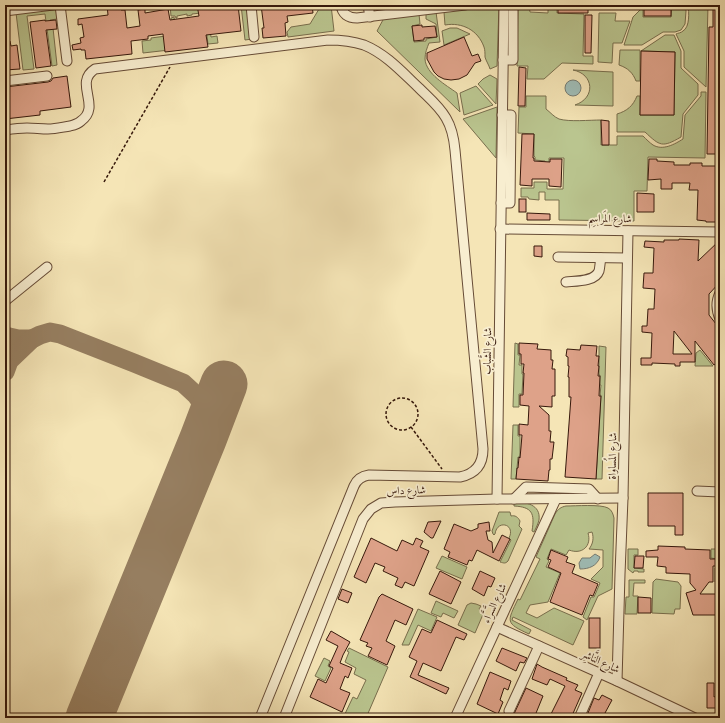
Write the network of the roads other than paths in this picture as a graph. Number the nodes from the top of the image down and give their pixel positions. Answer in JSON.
{"nodes":[{"id":1,"x":53,"y":5,"type":"edge"},
{"id":2,"x":60,"y":5,"type":"edge"},
{"id":3,"x":251,"y":5,"type":"edge"},
{"id":4,"x":341,"y":5,"type":"edge"},
{"id":5,"x":368,"y":5,"type":"edge"},
{"id":6,"x":465,"y":5,"type":"edge"},
{"id":7,"x":504,"y":5,"type":"edge"},
{"id":8,"x":513,"y":5,"type":"edge"},
{"id":9,"x":5,"y":11,"type":"edge"},
{"id":10,"x":370,"y":17,"type":"junction"},
{"id":11,"x":254,"y":37,"type":"dead end"},
{"id":12,"x":503,"y":60,"type":"junction"},
{"id":13,"x":67,"y":61,"type":"dead end"},
{"id":14,"x":48,"y":76,"type":"dead end"},
{"id":15,"x":5,"y":81,"type":"edge"},
{"id":16,"x":5,"y":130,"type":"edge"},
{"id":17,"x":500,"y":229,"type":"junction"},
{"id":18,"x":628,"y":231,"type":"junction"},
{"id":19,"x":720,"y":232,"type":"edge"},
{"id":20,"x":558,"y":257,"type":"dead end"},
{"id":21,"x":601,"y":258,"type":"junction"},
{"id":22,"x":627,"y":258,"type":"junction"},
{"id":23,"x":47,"y":267,"type":"dead end"},
{"id":24,"x":566,"y":282,"type":"dead end"},
{"id":25,"x":720,"y":292,"type":"edge"},
{"id":26,"x":5,"y":301,"type":"edge"},
{"id":27,"x":720,"y":318,"type":"edge"},
{"id":28,"x":697,"y":491,"type":"dead end"},
{"id":29,"x":720,"y":492,"type":"edge"},
{"id":30,"x":598,"y":498,"type":"junction"},
{"id":31,"x":623,"y":498,"type":"junction"},
{"id":32,"x":497,"y":499,"type":"junction"},
{"id":33,"x":514,"y":499,"type":"junction"},
{"id":34,"x":556,"y":499,"type":"junction"},
{"id":35,"x":497,"y":627,"type":"junction"},
{"id":36,"x":539,"y":646,"type":"junction"},
{"id":37,"x":599,"y":673,"type":"junction"},
{"id":38,"x":617,"y":681,"type":"junction"},
{"id":39,"x":509,"y":711,"type":"dead end"},
{"id":40,"x":260,"y":718,"type":"edge"},
{"id":41,"x":284,"y":718,"type":"edge"},
{"id":42,"x":455,"y":718,"type":"edge"},
{"id":43,"x":579,"y":718,"type":"edge"},
{"id":44,"x":695,"y":718,"type":"edge"}],
"edges":[{"from":1,"to":9,"type":"street"},
{"from":2,"to":13,"type":"street"},
{"from":3,"to":11,"type":"street"},
{"from":4,"to":10,"type":"street"},
{"from":5,"to":10,"type":"street"},
{"from":6,"to":10,"type":"street"},
{"from":7,"to":12,"type":"street","name":"شارع الشَّباب"},
{"from":8,"to":12,"type":"street"},
{"from":12,"to":17,"type":"street","name":"شارع الشَّباب"},
{"from":14,"to":15,"type":"street"},
{"from":16,"to":40,"type":"street"},
{"from":17,"to":18,"type":"street","name":"شارع المَراسِم"},
{"from":17,"to":32,"type":"street","name":"شارع الشَّباب"},
{"from":18,"to":19,"type":"street","name":"شارع المَراسِم"},
{"from":18,"to":22,"type":"street","name":"شارع المُساواة"},
{"from":20,"to":21,"type":"street"},
{"from":21,"to":22,"type":"street"},
{"from":21,"to":24,"type":"street"},
{"from":22,"to":31,"type":"street","name":"شارع المُساواة"},
{"from":23,"to":26,"type":"street"},
{"from":25,"to":27,"type":"street"},
{"from":28,"to":29,"type":"street"},
{"from":30,"to":31,"type":"street","name":"شارع داس"},
{"from":30,"to":33,"type":"street"},
{"from":30,"to":34,"type":"street","name":"شارع داس"},
{"from":31,"to":38,"type":"street","name":"شارع المُساواة"},
{"from":32,"to":33,"type":"street","name":"شارع داس"},
{"from":32,"to":41,"type":"street","name":"شارع داس"},
{"from":33,"to":34,"type":"street","name":"شارع داس"},
{"from":34,"to":35,"type":"street","name":"شارع السَّرَّاء"},
{"from":35,"to":36,"type":"street","name":"شارع النَّاشِر"},
{"from":35,"to":42,"type":"street","name":"شارع السَّرَّاء"},
{"from":36,"to":37,"type":"street","name":"شارع النَّاشِر"},
{"from":36,"to":39,"type":"street"},
{"from":37,"to":38,"type":"street","name":"شارع النَّاشِر"},
{"from":37,"to":43,"type":"street"},
{"from":38,"to":44,"type":"street","name":"شارع النَّاشِر"}]}
